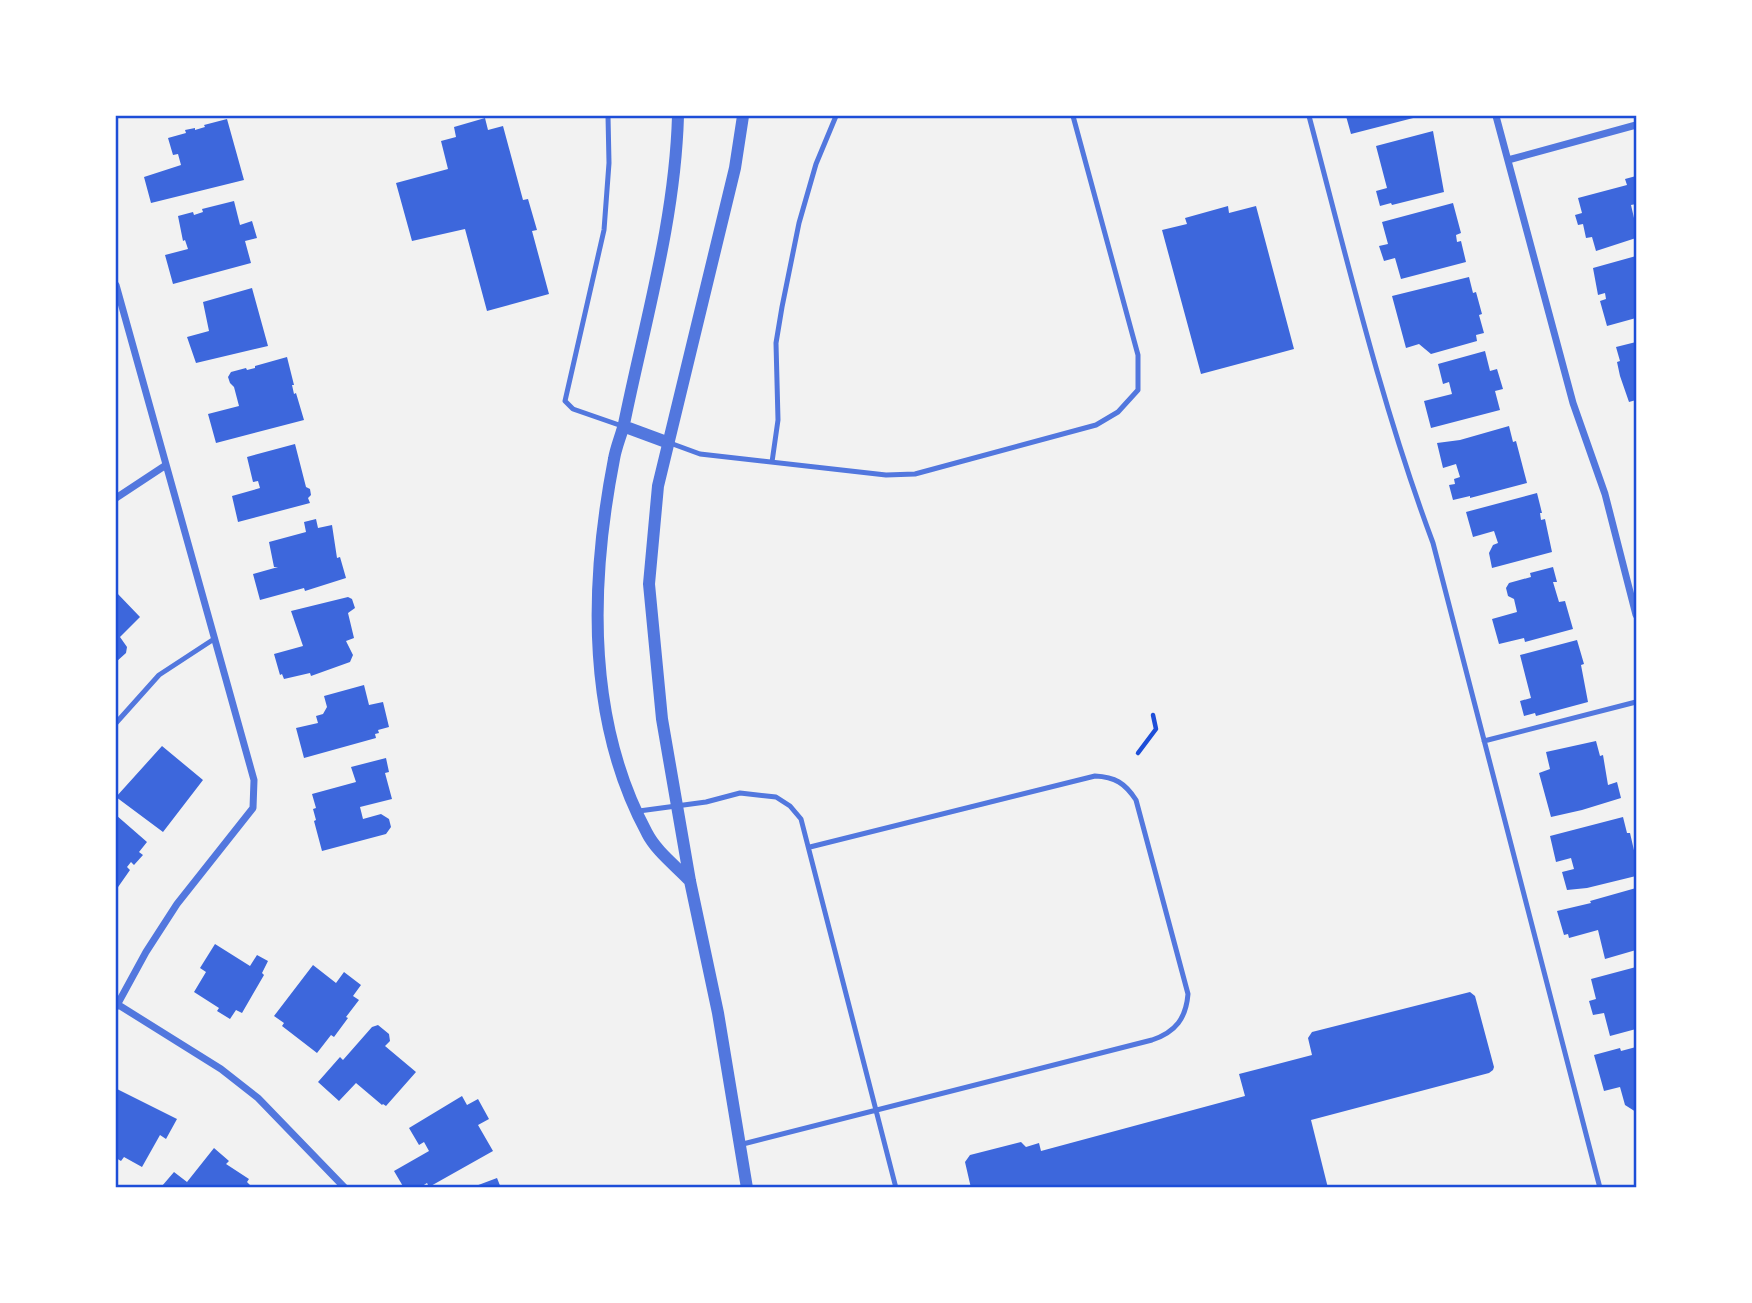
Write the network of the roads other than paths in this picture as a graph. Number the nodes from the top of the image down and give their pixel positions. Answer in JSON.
{"nodes":[{"id":1,"x":608,"y":116,"type":"edge"},
{"id":2,"x":678,"y":116,"type":"edge"},
{"id":3,"x":744,"y":116,"type":"edge"},
{"id":4,"x":836,"y":116,"type":"edge"},
{"id":5,"x":1073,"y":116,"type":"edge"},
{"id":6,"x":1309,"y":116,"type":"edge"},
{"id":7,"x":1496,"y":116,"type":"edge"},
{"id":8,"x":1636,"y":125,"type":"edge"},
{"id":9,"x":1508,"y":160,"type":"junction"},
{"id":10,"x":116,"y":285,"type":"edge"},
{"id":11,"x":117,"y":296,"type":"edge"},
{"id":12,"x":623,"y":426,"type":"junction"},
{"id":13,"x":669,"y":443,"type":"junction"},
{"id":14,"x":772,"y":462,"type":"junction"},
{"id":15,"x":166,"y":465,"type":"junction"},
{"id":16,"x":116,"y":498,"type":"edge"},
{"id":17,"x":1636,"y":615,"type":"edge"},
{"id":18,"x":214,"y":639,"type":"junction"},
{"id":19,"x":1636,"y":702,"type":"edge"},
{"id":20,"x":116,"y":723,"type":"edge"},
{"id":21,"x":1484,"y":741,"type":"junction"},
{"id":22,"x":677,"y":806,"type":"junction"},
{"id":23,"x":637,"y":811,"type":"junction"},
{"id":24,"x":810,"y":847,"type":"junction"},
{"id":25,"x":690,"y":881,"type":"junction"},
{"id":26,"x":116,"y":1005,"type":"edge"},
{"id":27,"x":876,"y":1111,"type":"junction"},
{"id":28,"x":739,"y":1145,"type":"junction"},
{"id":29,"x":345,"y":1188,"type":"edge"},
{"id":30,"x":747,"y":1188,"type":"edge"},
{"id":31,"x":896,"y":1188,"type":"edge"},
{"id":32,"x":1600,"y":1188,"type":"edge"}],
"edges":[{"from":1,"to":12,"type":"lane"},
{"from":2,"to":12,"type":"street"},
{"from":3,"to":13,"type":"street"},
{"from":4,"to":14,"type":"lane"},
{"from":5,"to":14,"type":"lane"},
{"from":6,"to":21,"type":"lane"},
{"from":7,"to":9,"type":"street"},
{"from":8,"to":9,"type":"street"},
{"from":9,"to":17,"type":"street"},
{"from":10,"to":11,"type":"street"},
{"from":11,"to":15,"type":"street"},
{"from":12,"to":13,"type":"street"},
{"from":12,"to":23,"type":"street"},
{"from":13,"to":14,"type":"lane"},
{"from":13,"to":22,"type":"street"},
{"from":15,"to":16,"type":"street"},
{"from":15,"to":18,"type":"street"},
{"from":18,"to":20,"type":"lane"},
{"from":18,"to":26,"type":"street"},
{"from":19,"to":21,"type":"lane"},
{"from":21,"to":32,"type":"lane"},
{"from":22,"to":23,"type":"lane"},
{"from":22,"to":24,"type":"lane"},
{"from":22,"to":25,"type":"street"},
{"from":23,"to":25,"type":"street"},
{"from":24,"to":27,"type":"lane"},
{"from":24,"to":27,"type":"lane"},
{"from":25,"to":28,"type":"street"},
{"from":26,"to":29,"type":"street"},
{"from":27,"to":28,"type":"lane"},
{"from":27,"to":31,"type":"lane"},
{"from":28,"to":30,"type":"street"}]}
